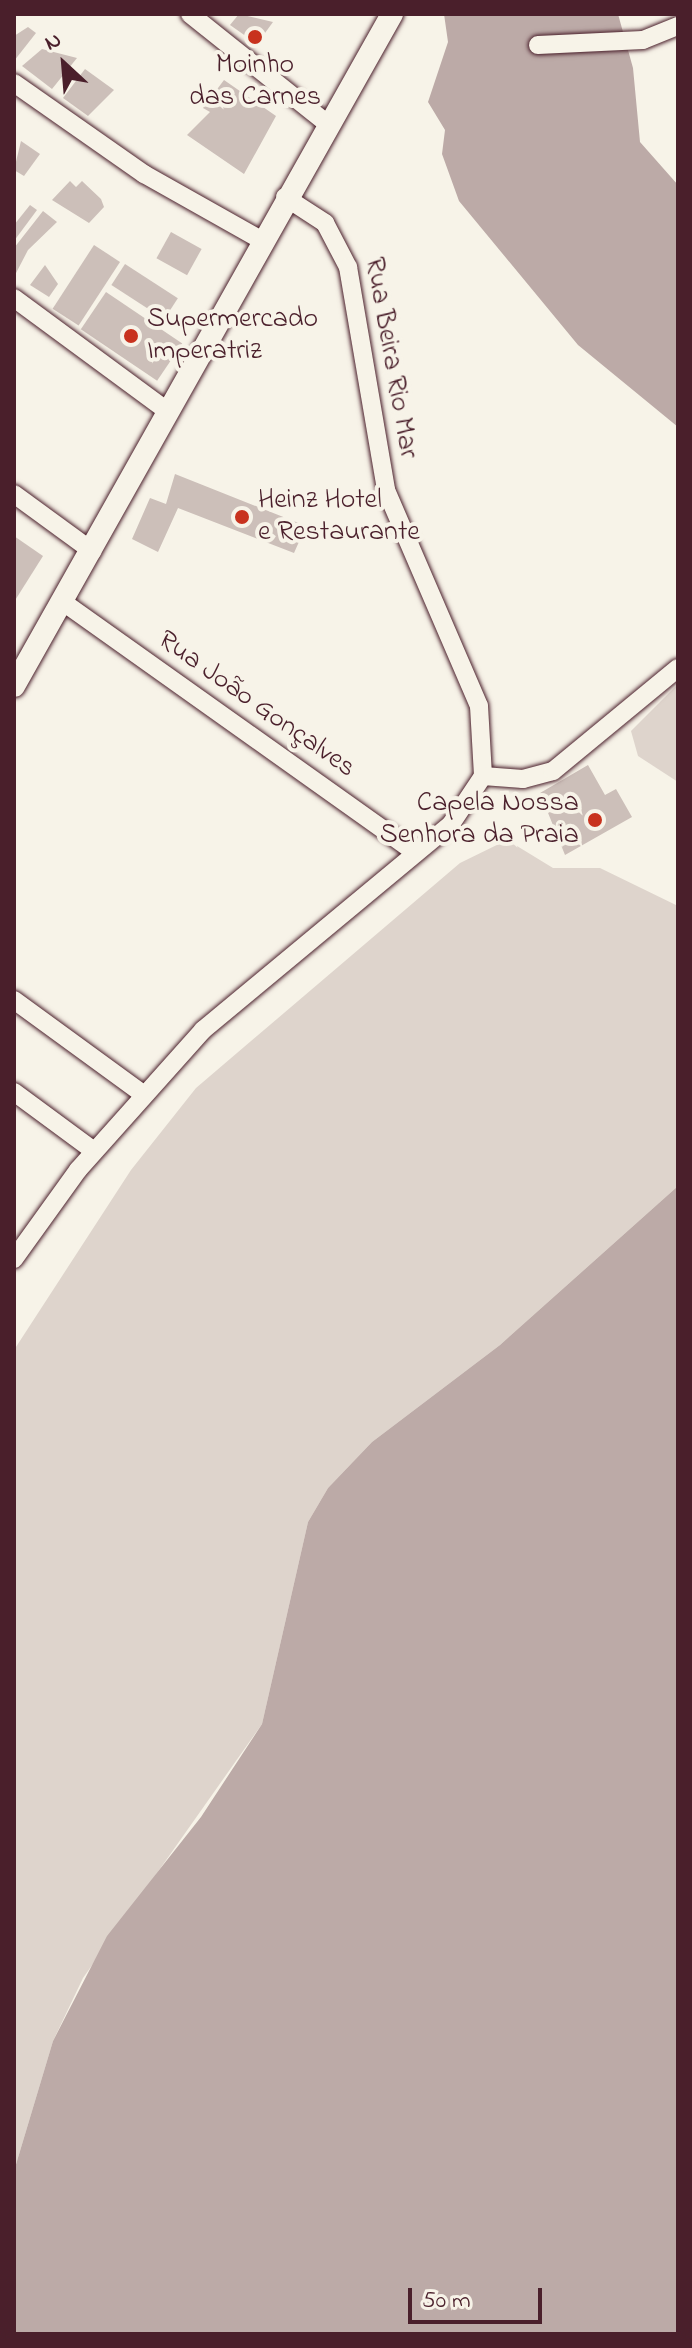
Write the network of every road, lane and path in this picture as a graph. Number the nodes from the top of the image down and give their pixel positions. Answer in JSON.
{"nodes":[{"id":1,"x":190,"y":14,"type":"edge"},
{"id":2,"x":392,"y":14,"type":"edge"},
{"id":3,"x":678,"y":26,"type":"edge"},
{"id":4,"x":538,"y":45,"type":"dead end"},
{"id":5,"x":14,"y":83,"type":"edge"},
{"id":6,"x":328,"y":124,"type":"junction"},
{"id":7,"x":285,"y":197,"type":"junction"},
{"id":8,"x":261,"y":240,"type":"junction"},
{"id":9,"x":14,"y":298,"type":"edge"},
{"id":10,"x":166,"y":410,"type":"junction"},
{"id":11,"x":14,"y":494,"type":"edge"},
{"id":12,"x":92,"y":551,"type":"junction"},
{"id":13,"x":63,"y":602,"type":"junction"},
{"id":14,"x":678,"y":668,"type":"edge"},
{"id":15,"x":14,"y":686,"type":"edge"},
{"id":16,"x":483,"y":776,"type":"junction"},
{"id":17,"x":416,"y":853,"type":"junction"},
{"id":18,"x":14,"y":1000,"type":"edge"},
{"id":19,"x":14,"y":1092,"type":"edge"},
{"id":20,"x":143,"y":1094,"type":"junction"},
{"id":21,"x":94,"y":1151,"type":"junction"},
{"id":22,"x":14,"y":1259,"type":"edge"}],
"edges":[{"from":1,"to":6,"type":"street"},
{"from":2,"to":6,"type":"main road"},
{"from":3,"to":4,"type":"street"},
{"from":5,"to":8,"type":"street"},
{"from":6,"to":7,"type":"main road"},
{"from":7,"to":8,"type":"main road"},
{"from":7,"to":16,"type":"street","name":"Rua Beira Rio Mar"},
{"from":8,"to":10,"type":"main road"},
{"from":9,"to":10,"type":"street"},
{"from":10,"to":12,"type":"main road"},
{"from":11,"to":12,"type":"street"},
{"from":12,"to":13,"type":"main road"},
{"from":13,"to":15,"type":"main road"},
{"from":13,"to":17,"type":"street","name":"Rua João Gonçalves"},
{"from":14,"to":16,"type":"street"},
{"from":16,"to":17,"type":"street"},
{"from":17,"to":20,"type":"street"},
{"from":18,"to":20,"type":"street"},
{"from":19,"to":21,"type":"street"},
{"from":20,"to":21,"type":"street"},
{"from":21,"to":22,"type":"street"}]}
